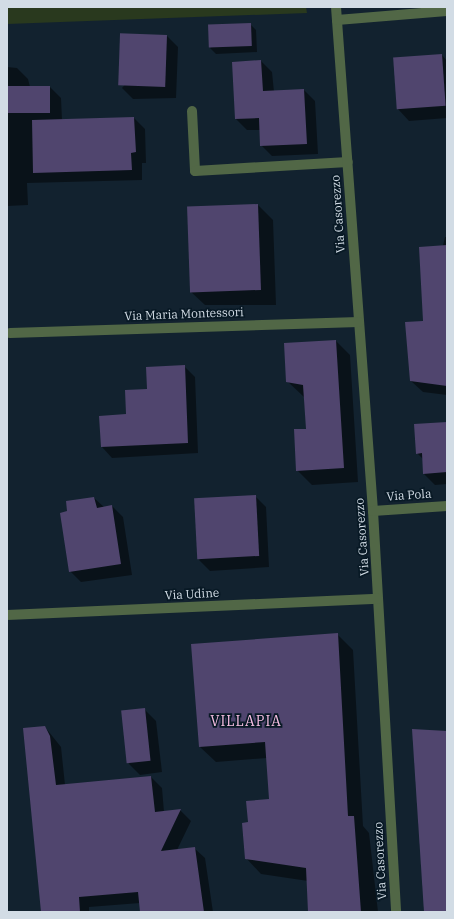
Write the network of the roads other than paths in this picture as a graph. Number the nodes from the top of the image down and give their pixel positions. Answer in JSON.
{"nodes":[{"id":1,"x":336,"y":7,"type":"edge"},
{"id":2,"x":447,"y":11,"type":"edge"},
{"id":3,"x":337,"y":20,"type":"junction"},
{"id":4,"x":192,"y":111,"type":"dead end"},
{"id":5,"x":348,"y":162,"type":"junction"},
{"id":6,"x":359,"y":322,"type":"junction"},
{"id":7,"x":10,"y":333,"type":"dead end"},
{"id":8,"x":447,"y":506,"type":"edge"},
{"id":9,"x":373,"y":511,"type":"junction"},
{"id":10,"x":378,"y":599,"type":"junction"},
{"id":11,"x":7,"y":615,"type":"edge"},
{"id":12,"x":396,"y":912,"type":"edge"}],
"edges":[{"from":1,"to":3,"type":"street","name":"Via Casorezzo"},
{"from":2,"to":3,"type":"street"},
{"from":3,"to":5,"type":"street","name":"Via Casorezzo"},
{"from":4,"to":5,"type":"street","name":"Via Casorezzo"},
{"from":5,"to":6,"type":"street","name":"Via Casorezzo"},
{"from":6,"to":7,"type":"street","name":"Via Maria Montessori"},
{"from":6,"to":9,"type":"street","name":"Via Casorezzo"},
{"from":8,"to":9,"type":"street","name":"Via Pola"},
{"from":9,"to":10,"type":"street","name":"Via Casorezzo"},
{"from":10,"to":11,"type":"street","name":"Via Udine"},
{"from":10,"to":12,"type":"street","name":"Via Casorezzo"}]}
